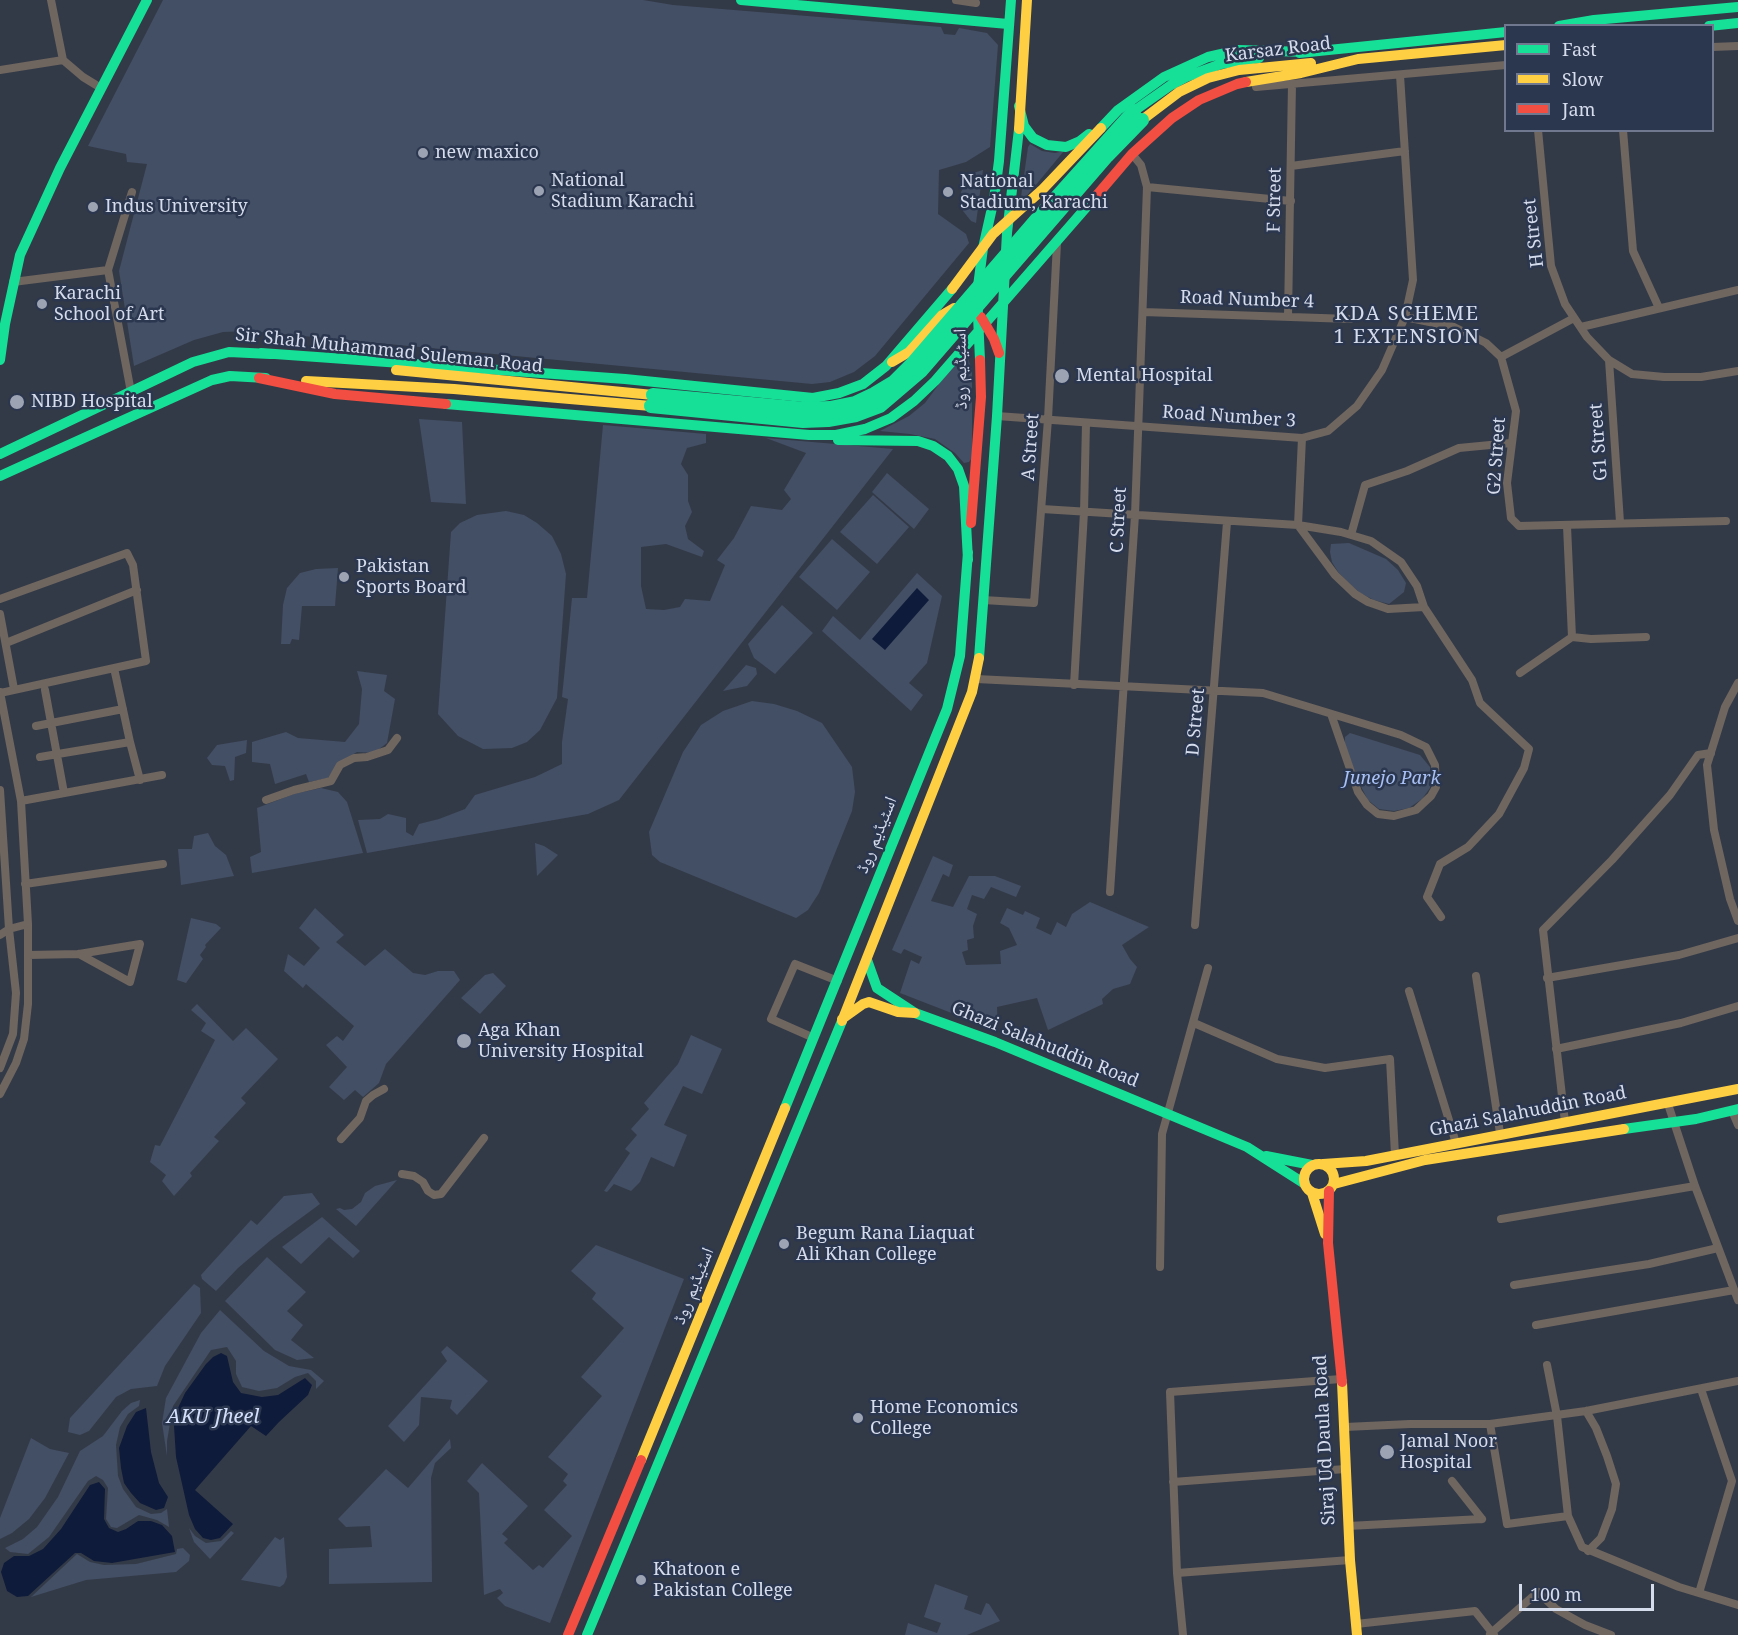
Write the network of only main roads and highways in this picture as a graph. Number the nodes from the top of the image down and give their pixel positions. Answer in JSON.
{"nodes":[{"id":1,"x":147,"y":0,"type":"edge"},
{"id":2,"x":741,"y":0,"type":"edge"},
{"id":3,"x":1011,"y":0,"type":"edge"},
{"id":4,"x":1027,"y":0,"type":"edge"},
{"id":5,"x":816,"y":3,"type":"edge"},
{"id":6,"x":832,"y":4,"type":"edge"},
{"id":7,"x":1738,"y":7,"type":"edge"},
{"id":8,"x":1738,"y":23,"type":"edge"},
{"id":9,"x":1008,"y":24,"type":"junction"},
{"id":10,"x":1571,"y":24,"type":"edge"},
{"id":11,"x":1714,"y":25,"type":"edge"},
{"id":12,"x":1504,"y":32,"type":"edge"},
{"id":13,"x":1504,"y":45,"type":"edge"},
{"id":14,"x":1308,"y":52,"type":"junction"},
{"id":15,"x":1358,"y":59,"type":"junction"},
{"id":16,"x":1019,"y":106,"type":"junction"},
{"id":17,"x":1118,"y":110,"type":"junction"},
{"id":18,"x":1138,"y":116,"type":"junction"},
{"id":19,"x":994,"y":199,"type":"junction"},
{"id":20,"x":1006,"y":227,"type":"junction"},
{"id":21,"x":1061,"y":237,"type":"junction"},
{"id":22,"x":983,"y":248,"type":"junction"},
{"id":23,"x":1003,"y":303,"type":"junction"},
{"id":24,"x":2,"y":323,"type":"edge"},
{"id":25,"x":981,"y":323,"type":"junction"},
{"id":26,"x":261,"y":353,"type":"junction"},
{"id":27,"x":1001,"y":359,"type":"junction"},
{"id":28,"x":0,"y":360,"type":"edge"},
{"id":29,"x":886,"y":366,"type":"junction"},
{"id":30,"x":259,"y":378,"type":"junction"},
{"id":31,"x":652,"y":401,"type":"junction"},
{"id":32,"x":814,"y":435,"type":"junction"},
{"id":33,"x":0,"y":454,"type":"edge"},
{"id":34,"x":0,"y":476,"type":"edge"},
{"id":35,"x":968,"y":560,"type":"junction"},
{"id":36,"x":867,"y":960,"type":"junction"},
{"id":37,"x":915,"y":1013,"type":"junction"},
{"id":38,"x":842,"y":1019,"type":"junction"},
{"id":39,"x":1738,"y":1089,"type":"edge"},
{"id":40,"x":1735,"y":1110,"type":"edge"},
{"id":41,"x":1260,"y":1155,"type":"junction"},
{"id":42,"x":1318,"y":1165,"type":"junction"},
{"id":43,"x":1309,"y":1188,"type":"junction"},
{"id":44,"x":1331,"y":1188,"type":"junction"},
{"id":45,"x":1328,"y":1243,"type":"junction"},
{"id":46,"x":644,"y":1456,"type":"junction"},
{"id":47,"x":659,"y":1463,"type":"junction"},
{"id":48,"x":595,"y":1616,"type":"junction"},
{"id":49,"x":1356,"y":1630,"type":"edge"},
{"id":50,"x":568,"y":1635,"type":"edge"},
{"id":51,"x":587,"y":1635,"type":"edge"},
{"id":52,"x":593,"y":1635,"type":"edge"}],
"edges":[{"from":1,"to":24,"type":"main road"},
{"from":2,"to":5,"type":"main road"},
{"from":3,"to":9,"type":"main road","name":"اسٹیڈیم روڈ"},
{"from":4,"to":16,"type":"main road","name":"اسٹیڈیم روڈ"},
{"from":5,"to":6,"type":"main road"},
{"from":6,"to":9,"type":"main road"},
{"from":7,"to":10,"type":"main road"},
{"from":8,"to":11,"type":"main road"},
{"from":9,"to":19,"type":"main road","name":"اسٹیڈیم روڈ"},
{"from":12,"to":14,"type":"main road"},
{"from":13,"to":15,"type":"main road"},
{"from":14,"to":17,"type":"main road"},
{"from":14,"to":18,"type":"main road","name":"Karsaz Road"},
{"from":15,"to":18,"type":"main road","name":"Karsaz Road"},
{"from":15,"to":21,"type":"main road"},
{"from":16,"to":17,"type":"main road"},
{"from":16,"to":20,"type":"main road","name":"اسٹیڈیم روڈ"},
{"from":17,"to":20,"type":"main road"},
{"from":18,"to":31,"type":"main road","bridge":true},
{"from":19,"to":20,"type":"main road"},
{"from":19,"to":22,"type":"main road","name":"اسٹیڈیم روڈ"},
{"from":20,"to":21,"type":"main road"},
{"from":20,"to":22,"type":"main road"},
{"from":20,"to":23,"type":"main road","name":"اسٹیڈیم روڈ"},
{"from":21,"to":23,"type":"main road"},
{"from":22,"to":25,"type":"main road","name":"اسٹیڈیم روڈ"},
{"from":22,"to":29,"type":"main road"},
{"from":23,"to":25,"type":"main road"},
{"from":23,"to":27,"type":"main road","name":"اسٹیڈیم روڈ"},
{"from":24,"to":28,"type":"main road"},
{"from":25,"to":27,"type":"main road"},
{"from":25,"to":29,"type":"main road"},
{"from":25,"to":32,"type":"main road"},
{"from":25,"to":35,"type":"main road","name":"اسٹیڈیم روڈ"},
{"from":26,"to":29,"type":"main road"},
{"from":26,"to":31,"type":"main road","name":"Sir Shah Muhammad Suleman Road"},
{"from":26,"to":33,"type":"main road","name":"Sir Shah Muhammad Suleman Road"},
{"from":27,"to":36,"type":"main road","name":"اسٹیڈیم روڈ"},
{"from":30,"to":31,"type":"main road","name":"Sir Shah Muhammad Suleman Road"},
{"from":30,"to":32,"type":"main road"},
{"from":30,"to":34,"type":"main road","name":"Sir Shah Muhammad Suleman Road"},
{"from":32,"to":35,"type":"main road"},
{"from":35,"to":46,"type":"main road","name":"اسٹیڈیم روڈ"},
{"from":36,"to":37,"type":"main road","name":"Ghazi Salahuddin Road"},
{"from":36,"to":38,"type":"main road","name":"اسٹیڈیم روڈ"},
{"from":37,"to":38,"type":"main road","name":"Ghazi Salahuddin Road"},
{"from":37,"to":41,"type":"main road","name":"Ghazi Salahuddin Road"},
{"from":38,"to":47,"type":"main road","name":"اسٹیڈیم روڈ"},
{"from":39,"to":42,"type":"main road","name":"Ghazi Salahuddin Road"},
{"from":40,"to":44,"type":"main road","name":"Ghazi Salahuddin Road"},
{"from":41,"to":42,"type":"main road","name":"Ghazi Salahuddin Road"},
{"from":41,"to":43,"type":"main road","name":"Ghazi Salahuddin Road"},
{"from":42,"to":43,"type":"main road"},
{"from":42,"to":44,"type":"main road"},
{"from":43,"to":44,"type":"main road"},
{"from":43,"to":45,"type":"main road","name":"Siraj Ud Daula Road"},
{"from":44,"to":45,"type":"main road","name":"Siraj Ud Daula Road"},
{"from":45,"to":49,"type":"main road","name":"Siraj Ud Daula Road"},
{"from":46,"to":47,"type":"main road"},
{"from":46,"to":50,"type":"main road","name":"اسٹیڈیم روڈ"},
{"from":47,"to":48,"type":"main road","name":"اسٹیڈیم روڈ"},
{"from":48,"to":51,"type":"main road","name":"اسٹیڈیم روڈ"},
{"from":48,"to":52,"type":"main road"}]}
